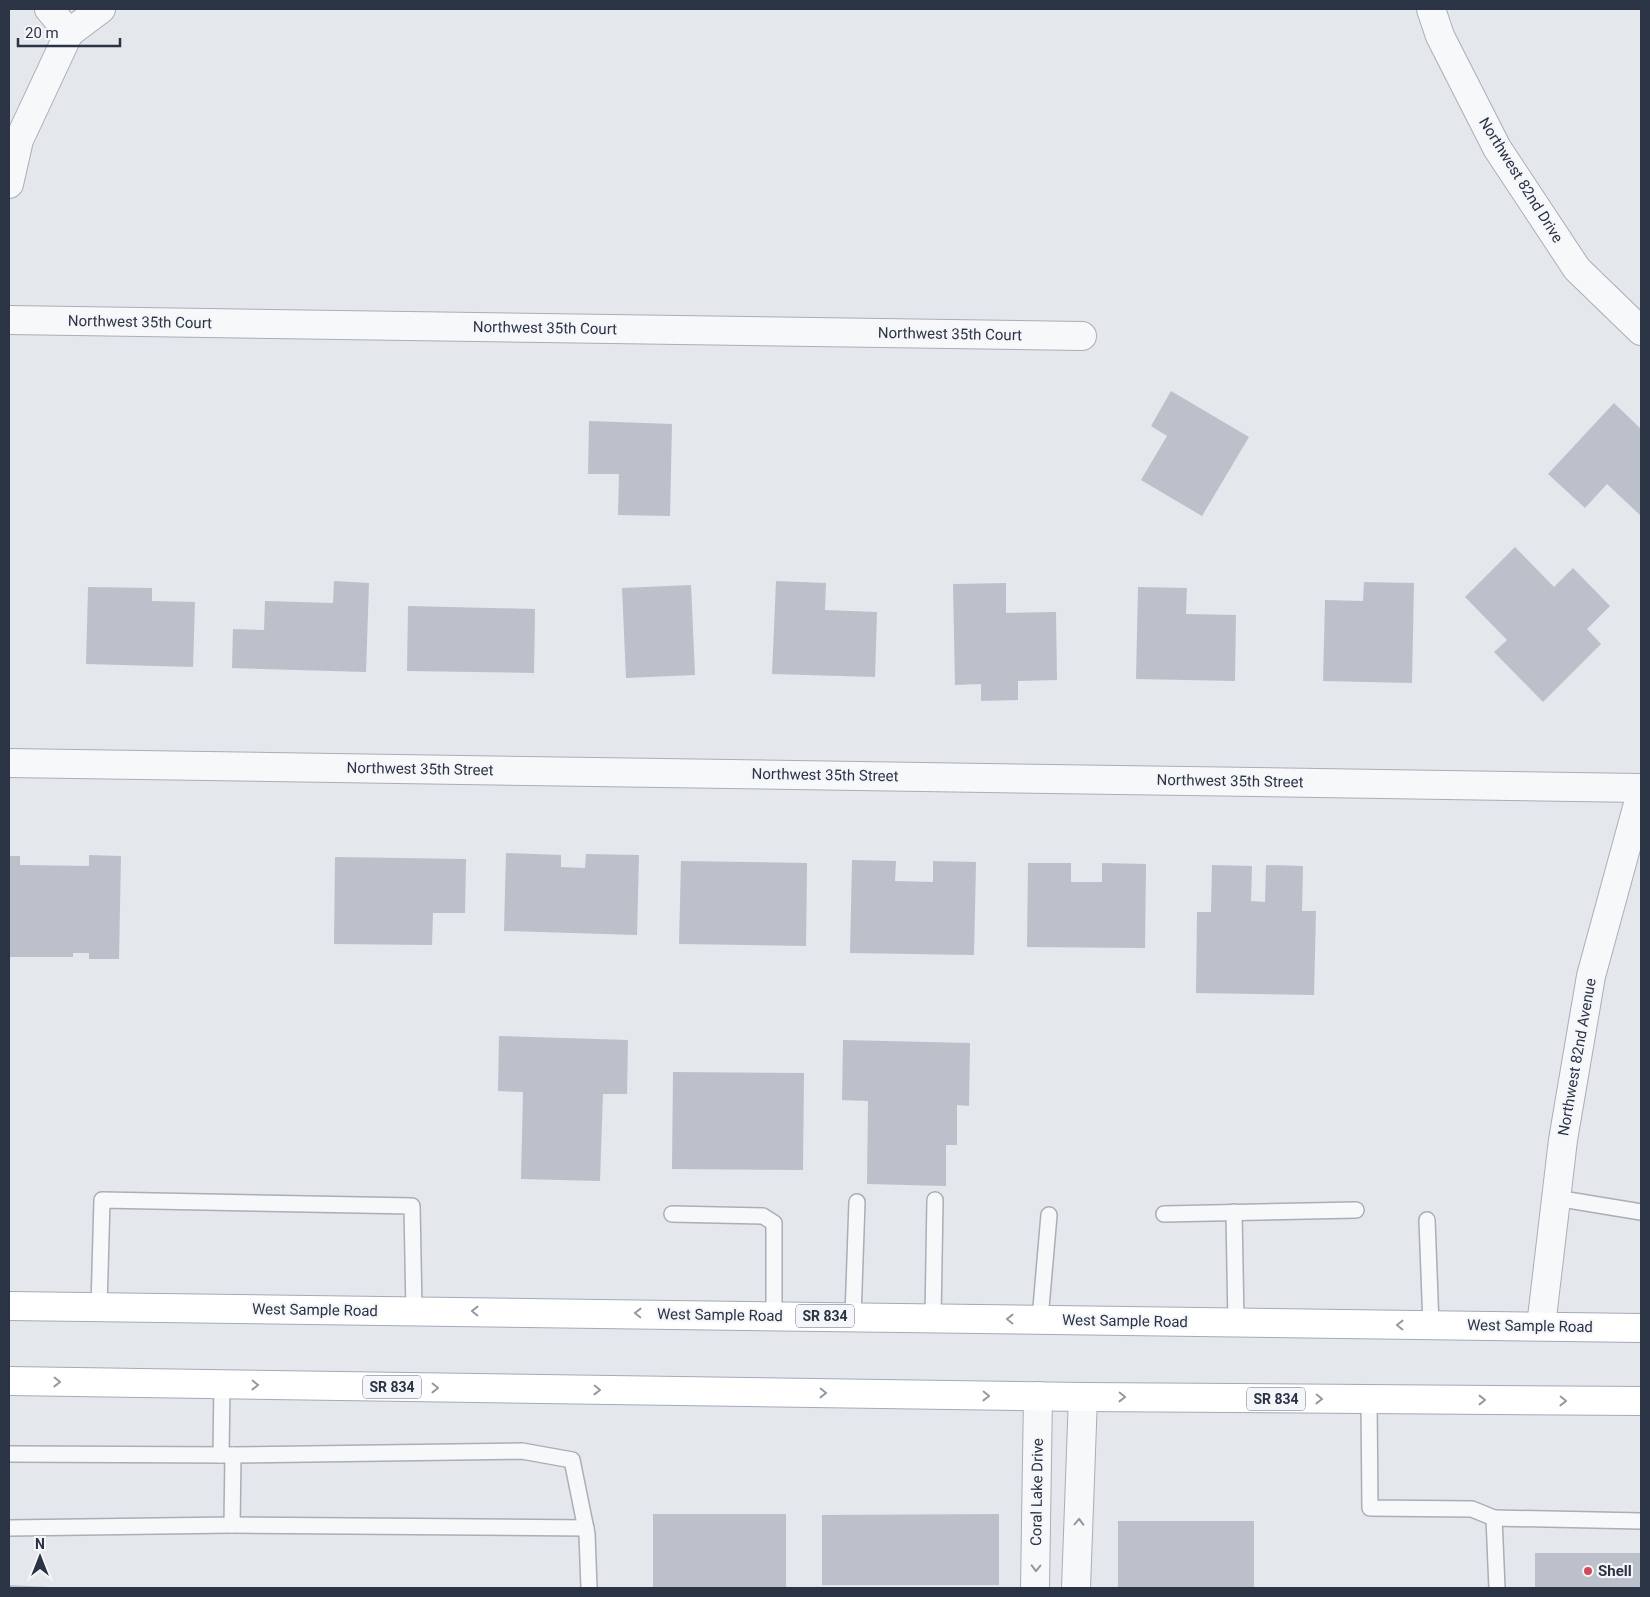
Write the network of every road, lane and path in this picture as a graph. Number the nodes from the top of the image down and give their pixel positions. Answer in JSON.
{"nodes":[{"id":1,"x":49,"y":9,"type":"edge"},
{"id":2,"x":101,"y":9,"type":"edge"},
{"id":3,"x":1430,"y":9,"type":"edge"},
{"id":4,"x":69,"y":34,"type":"junction"},
{"id":5,"x":9,"y":184,"type":"edge"},
{"id":6,"x":9,"y":320,"type":"edge"},
{"id":7,"x":1641,"y":331,"type":"edge"},
{"id":8,"x":1082,"y":336,"type":"dead end"},
{"id":9,"x":9,"y":763,"type":"edge"},
{"id":10,"x":1641,"y":788,"type":"edge"},
{"id":11,"x":1641,"y":793,"type":"edge"},
{"id":12,"x":1556,"y":1198,"type":"junction"},
{"id":13,"x":935,"y":1200,"type":"dead end"},
{"id":14,"x":858,"y":1202,"type":"dead end"},
{"id":15,"x":1356,"y":1210,"type":"dead end"},
{"id":16,"x":1234,"y":1212,"type":"junction"},
{"id":17,"x":1641,"y":1212,"type":"edge"},
{"id":18,"x":672,"y":1214,"type":"dead end"},
{"id":19,"x":1164,"y":1214,"type":"dead end"},
{"id":20,"x":1049,"y":1215,"type":"dead end"},
{"id":21,"x":1427,"y":1220,"type":"dead end"},
{"id":22,"x":9,"y":1306,"type":"edge"},
{"id":23,"x":99,"y":1307,"type":"junction"},
{"id":24,"x":414,"y":1311,"type":"junction"},
{"id":25,"x":774,"y":1315,"type":"junction"},
{"id":26,"x":853,"y":1317,"type":"junction"},
{"id":27,"x":933,"y":1318,"type":"junction"},
{"id":28,"x":1040,"y":1319,"type":"junction"},
{"id":29,"x":1236,"y":1322,"type":"junction"},
{"id":30,"x":1431,"y":1325,"type":"junction"},
{"id":31,"x":1541,"y":1326,"type":"junction"},
{"id":32,"x":1641,"y":1328,"type":"edge"},
{"id":33,"x":9,"y":1381,"type":"edge"},
{"id":34,"x":222,"y":1384,"type":"junction"},
{"id":35,"x":1038,"y":1396,"type":"junction"},
{"id":36,"x":1083,"y":1397,"type":"junction"},
{"id":37,"x":1370,"y":1400,"type":"junction"},
{"id":38,"x":1641,"y":1402,"type":"edge"},
{"id":39,"x":9,"y":1454,"type":"edge"},
{"id":40,"x":227,"y":1455,"type":"junction"},
{"id":41,"x":1494,"y":1518,"type":"junction"},
{"id":42,"x":1641,"y":1521,"type":"edge"},
{"id":43,"x":232,"y":1525,"type":"junction"},
{"id":44,"x":9,"y":1528,"type":"edge"},
{"id":45,"x":586,"y":1528,"type":"junction"},
{"id":46,"x":589,"y":1588,"type":"edge"},
{"id":47,"x":1035,"y":1588,"type":"edge"},
{"id":48,"x":1076,"y":1588,"type":"edge"},
{"id":49,"x":1497,"y":1588,"type":"edge"}],
"edges":[{"from":1,"to":4,"type":"street"},
{"from":2,"to":4,"type":"street"},
{"from":3,"to":7,"type":"street","name":"Northwest 82nd Drive"},
{"from":4,"to":5,"type":"street"},
{"from":6,"to":8,"type":"street","name":"Northwest 35th Court"},
{"from":9,"to":10,"type":"street","name":"Northwest 35th Street"},
{"from":11,"to":12,"type":"street","name":"Northwest 82nd Avenue"},
{"from":12,"to":17,"type":"lane"},
{"from":12,"to":31,"type":"street","name":"Northwest 82nd Avenue"},
{"from":13,"to":27,"type":"lane"},
{"from":14,"to":26,"type":"lane"},
{"from":15,"to":16,"type":"lane"},
{"from":16,"to":19,"type":"lane"},
{"from":16,"to":29,"type":"lane"},
{"from":18,"to":25,"type":"lane"},
{"from":20,"to":28,"type":"lane"},
{"from":21,"to":30,"type":"lane"},
{"from":22,"to":23,"type":"main road","name":"West Sample Road","number":"SR 834"},
{"from":23,"to":24,"type":"main road","name":"West Sample Road","number":"SR 834"},
{"from":23,"to":24,"type":"lane"},
{"from":25,"to":24,"type":"main road","name":"West Sample Road","number":"SR 834","one_way":true},
{"from":25,"to":26,"type":"main road","name":"West Sample Road","number":"SR 834"},
{"from":26,"to":27,"type":"main road","name":"West Sample Road","number":"SR 834"},
{"from":28,"to":27,"type":"main road","name":"West Sample Road","number":"SR 834","one_way":true},
{"from":28,"to":29,"type":"main road","name":"West Sample Road","number":"SR 834"},
{"from":30,"to":29,"type":"main road","name":"West Sample Road","number":"SR 834","one_way":true},
{"from":30,"to":31,"type":"main road","name":"West Sample Road","number":"SR 834"},
{"from":31,"to":32,"type":"main road","name":"West Sample Road","number":"SR 834"},
{"from":33,"to":34,"type":"main road","number":"SR 834","one_way":true},
{"from":34,"to":35,"type":"main road","number":"SR 834","one_way":true},
{"from":34,"to":40,"type":"lane"},
{"from":35,"to":36,"type":"main road","number":"SR 834"},
{"from":35,"to":47,"type":"street","name":"Coral Lake Drive","one_way":true},
{"from":36,"to":37,"type":"main road","number":"SR 834","one_way":true},
{"from":48,"to":36,"type":"street","one_way":true},
{"from":37,"to":38,"type":"main road","number":"SR 834","one_way":true},
{"from":37,"to":41,"type":"lane"},
{"from":39,"to":40,"type":"lane"},
{"from":40,"to":43,"type":"lane"},
{"from":40,"to":45,"type":"lane"},
{"from":41,"to":42,"type":"lane"},
{"from":41,"to":49,"type":"lane"},
{"from":43,"to":44,"type":"lane"},
{"from":43,"to":45,"type":"lane"},
{"from":45,"to":46,"type":"lane"}]}
